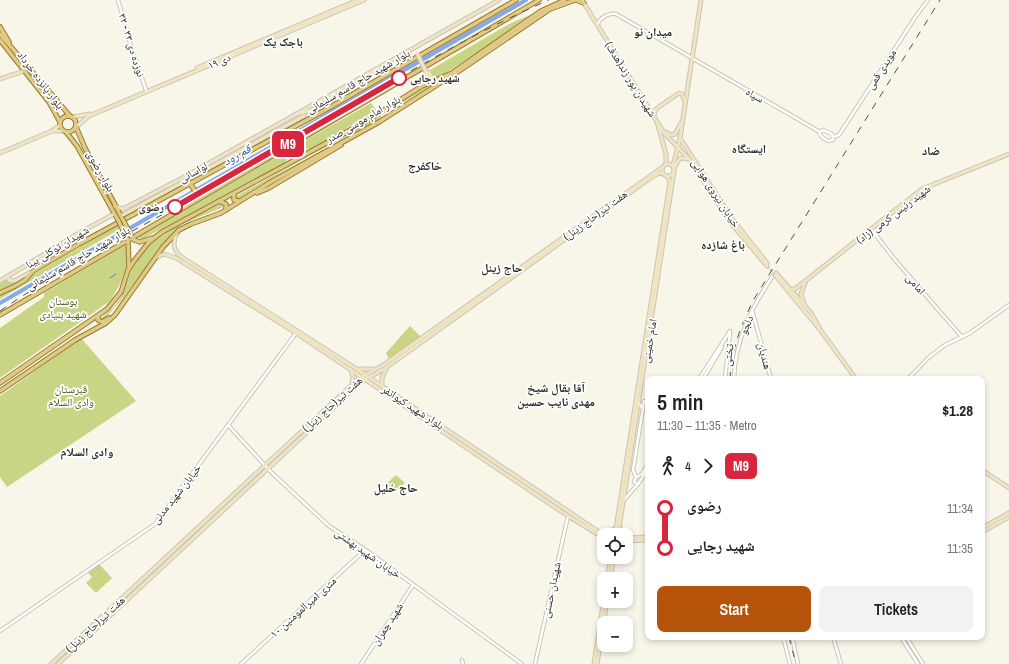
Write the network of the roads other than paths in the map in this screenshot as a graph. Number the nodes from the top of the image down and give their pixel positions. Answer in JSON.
{"nodes":[{"id":1,"x":118,"y":0,"type":"edge"},
{"id":2,"x":358,"y":0,"type":"edge"},
{"id":3,"x":364,"y":0,"type":"edge"},
{"id":4,"x":499,"y":0,"type":"edge"},
{"id":5,"x":516,"y":0,"type":"edge"},
{"id":6,"x":540,"y":0,"type":"edge"},
{"id":7,"x":565,"y":0,"type":"edge"},
{"id":8,"x":572,"y":0,"type":"edge"},
{"id":9,"x":576,"y":0,"type":"edge"},
{"id":10,"x":701,"y":0,"type":"edge"},
{"id":11,"x":928,"y":0,"type":"edge"},
{"id":12,"x":583,"y":2,"type":"edge"},
{"id":13,"x":597,"y":25,"type":"junction"},
{"id":14,"x":0,"y":27,"type":"edge"},
{"id":15,"x":1,"y":37,"type":"edge"},
{"id":16,"x":0,"y":44,"type":"edge"},
{"id":17,"x":13,"y":48,"type":"junction"},
{"id":18,"x":7,"y":50,"type":"junction"},
{"id":19,"x":416,"y":50,"type":"junction"},
{"id":20,"x":692,"y":58,"type":"junction"},
{"id":21,"x":24,"y":71,"type":"junction"},
{"id":22,"x":427,"y":71,"type":"junction"},
{"id":23,"x":0,"y":79,"type":"edge"},
{"id":24,"x":434,"y":80,"type":"junction"},
{"id":25,"x":422,"y":86,"type":"junction"},
{"id":26,"x":437,"y":86,"type":"junction"},
{"id":27,"x":146,"y":90,"type":"junction"},
{"id":28,"x":348,"y":97,"type":"junction"},
{"id":29,"x":326,"y":102,"type":"junction"},
{"id":30,"x":337,"y":104,"type":"junction"},
{"id":31,"x":685,"y":104,"type":"junction"},
{"id":32,"x":63,"y":109,"type":"junction"},
{"id":33,"x":382,"y":110,"type":"junction"},
{"id":34,"x":57,"y":114,"type":"junction"},
{"id":35,"x":294,"y":114,"type":"junction"},
{"id":36,"x":683,"y":114,"type":"junction"},
{"id":37,"x":304,"y":116,"type":"joint"},
{"id":38,"x":71,"y":117,"type":"junction"},
{"id":39,"x":389,"y":117,"type":"junction"},
{"id":40,"x":656,"y":119,"type":"junction"},
{"id":41,"x":305,"y":122,"type":"junction"},
{"id":42,"x":60,"y":123,"type":"junction"},
{"id":43,"x":76,"y":127,"type":"junction"},
{"id":44,"x":52,"y":131,"type":"junction"},
{"id":45,"x":65,"y":131,"type":"junction"},
{"id":46,"x":663,"y":131,"type":"junction"},
{"id":47,"x":820,"y":132,"type":"junction"},
{"id":48,"x":78,"y":136,"type":"junction"},
{"id":49,"x":253,"y":137,"type":"junction"},
{"id":50,"x":833,"y":137,"type":"junction"},
{"id":51,"x":680,"y":138,"type":"junction"},
{"id":52,"x":72,"y":139,"type":"junction"},
{"id":53,"x":256,"y":142,"type":"junction"},
{"id":54,"x":678,"y":148,"type":"junction"},
{"id":55,"x":0,"y":154,"type":"edge"},
{"id":56,"x":1009,"y":154,"type":"edge"},
{"id":57,"x":689,"y":159,"type":"junction"},
{"id":58,"x":666,"y":164,"type":"junction"},
{"id":59,"x":663,"y":167,"type":"junction"},
{"id":60,"x":674,"y":168,"type":"junction"},
{"id":61,"x":663,"y":173,"type":"junction"},
{"id":62,"x":667,"y":176,"type":"junction"},
{"id":63,"x":190,"y":183,"type":"junction"},
{"id":64,"x":234,"y":193,"type":"junction"},
{"id":65,"x":199,"y":198,"type":"junction"},
{"id":66,"x":218,"y":201,"type":"junction"},
{"id":67,"x":240,"y":201,"type":"junction"},
{"id":68,"x":116,"y":206,"type":"junction"},
{"id":69,"x":123,"y":209,"type":"junction"},
{"id":70,"x":225,"y":211,"type":"junction"},
{"id":71,"x":126,"y":212,"type":"junction"},
{"id":72,"x":114,"y":214,"type":"junction"},
{"id":73,"x":120,"y":218,"type":"junction"},
{"id":74,"x":871,"y":229,"type":"junction"},
{"id":75,"x":179,"y":230,"type":"junction"},
{"id":76,"x":155,"y":237,"type":"junction"},
{"id":77,"x":133,"y":239,"type":"junction"},
{"id":78,"x":132,"y":246,"type":"junction"},
{"id":79,"x":155,"y":258,"type":"junction"},
{"id":80,"x":128,"y":270,"type":"junction"},
{"id":81,"x":33,"y":271,"type":"junction"},
{"id":82,"x":774,"y":275,"type":"junction"},
{"id":83,"x":7,"y":276,"type":"junction"},
{"id":84,"x":807,"y":280,"type":"junction"},
{"id":85,"x":0,"y":281,"type":"edge"},
{"id":86,"x":790,"y":289,"type":"junction"},
{"id":87,"x":0,"y":293,"type":"edge"},
{"id":88,"x":237,"y":294,"type":"junction"},
{"id":89,"x":1009,"y":304,"type":"edge"},
{"id":90,"x":806,"y":308,"type":"junction"},
{"id":91,"x":752,"y":310,"type":"junction"},
{"id":92,"x":811,"y":313,"type":"junction"},
{"id":93,"x":0,"y":315,"type":"edge"},
{"id":94,"x":114,"y":315,"type":"junction"},
{"id":95,"x":98,"y":316,"type":"junction"},
{"id":96,"x":809,"y":318,"type":"junction"},
{"id":97,"x":88,"y":322,"type":"junction"},
{"id":98,"x":93,"y":330,"type":"junction"},
{"id":99,"x":821,"y":331,"type":"junction"},
{"id":100,"x":297,"y":332,"type":"junction"},
{"id":101,"x":962,"y":337,"type":"junction"},
{"id":102,"x":723,"y":343,"type":"junction"},
{"id":103,"x":390,"y":365,"type":"junction"},
{"id":104,"x":383,"y":367,"type":"junction"},
{"id":105,"x":355,"y":368,"type":"junction"},
{"id":106,"x":375,"y":369,"type":"junction"},
{"id":107,"x":350,"y":370,"type":"junction"},
{"id":108,"x":365,"y":375,"type":"junction"},
{"id":109,"x":702,"y":376,"type":"edge"},
{"id":110,"x":705,"y":376,"type":"edge"},
{"id":111,"x":725,"y":376,"type":"edge"},
{"id":112,"x":734,"y":376,"type":"edge"},
{"id":113,"x":770,"y":376,"type":"edge"},
{"id":114,"x":854,"y":376,"type":"edge"},
{"id":115,"x":913,"y":376,"type":"edge"},
{"id":116,"x":361,"y":377,"type":"junction"},
{"id":117,"x":367,"y":379,"type":"junction"},
{"id":118,"x":0,"y":383,"type":"edge"},
{"id":119,"x":352,"y":384,"type":"junction"},
{"id":120,"x":382,"y":386,"type":"junction"},
{"id":121,"x":0,"y":391,"type":"edge"},
{"id":122,"x":644,"y":401,"type":"dead end"},
{"id":123,"x":638,"y":403,"type":"junction"},
{"id":124,"x":643,"y":408,"type":"junction"},
{"id":125,"x":228,"y":425,"type":"junction"},
{"id":126,"x":265,"y":466,"type":"junction"},
{"id":127,"x":269,"y":469,"type":"junction"},
{"id":128,"x":645,"y":469,"type":"edge"},
{"id":129,"x":985,"y":472,"type":"edge"},
{"id":130,"x":645,"y":474,"type":"edge"},
{"id":131,"x":636,"y":477,"type":"junction"},
{"id":132,"x":638,"y":484,"type":"junction"},
{"id":133,"x":1009,"y":488,"type":"edge"},
{"id":134,"x":623,"y":500,"type":"junction"},
{"id":135,"x":569,"y":510,"type":"junction"},
{"id":136,"x":1009,"y":513,"type":"edge"},
{"id":137,"x":568,"y":516,"type":"junction"},
{"id":138,"x":1009,"y":518,"type":"edge"},
{"id":139,"x":985,"y":526,"type":"edge"},
{"id":140,"x":618,"y":528,"type":"joint"},
{"id":141,"x":597,"y":530,"type":"edge"},
{"id":142,"x":985,"y":530,"type":"edge"},
{"id":143,"x":597,"y":531,"type":"edge"},
{"id":144,"x":645,"y":538,"type":"edge"},
{"id":145,"x":633,"y":540,"type":"edge"},
{"id":146,"x":633,"y":540,"type":"edge"},
{"id":147,"x":645,"y":540,"type":"edge"},
{"id":148,"x":365,"y":550,"type":"junction"},
{"id":149,"x":413,"y":584,"type":"junction"},
{"id":150,"x":603,"y":608,"type":"edge"},
{"id":151,"x":606,"y":608,"type":"edge"},
{"id":152,"x":0,"y":631,"type":"edge"},
{"id":153,"x":784,"y":640,"type":"edge"},
{"id":154,"x":793,"y":640,"type":"edge"},
{"id":155,"x":834,"y":640,"type":"edge"},
{"id":156,"x":903,"y":640,"type":"edge"},
{"id":157,"x":908,"y":640,"type":"edge"},
{"id":158,"x":462,"y":660,"type":"dead end"},
{"id":159,"x":51,"y":664,"type":"edge"},
{"id":160,"x":58,"y":664,"type":"edge"},
{"id":161,"x":241,"y":664,"type":"edge"},
{"id":162,"x":361,"y":664,"type":"edge"},
{"id":163,"x":463,"y":664,"type":"edge"},
{"id":164,"x":522,"y":664,"type":"edge"},
{"id":165,"x":536,"y":664,"type":"edge"},
{"id":166,"x":594,"y":664,"type":"edge"},
{"id":167,"x":597,"y":664,"type":"edge"},
{"id":168,"x":790,"y":664,"type":"edge"},
{"id":169,"x":798,"y":664,"type":"edge"},
{"id":170,"x":841,"y":664,"type":"edge"},
{"id":171,"x":918,"y":664,"type":"edge"},
{"id":172,"x":923,"y":664,"type":"edge"}],
"edges":[{"from":1,"to":27,"type":"street","name":"۳۲ - نوزده دی ۳۳"},
{"from":2,"to":27,"type":"main road","name":"۱۹ دی"},
{"from":3,"to":43,"type":"main road","name":"۱۹ دی"},
{"from":4,"to":19,"type":"main road","name":"لواسانی"},
{"from":5,"to":28,"type":"main road","name":"بلوار شهید حاج قاسم سلیمانی"},
{"from":6,"to":65,"type":"main road","name":"بلوار شهید حاج قاسم سلیمانی"},
{"from":7,"to":24,"type":"main road","name":"بلوار امام موسی صدر"},
{"from":8,"to":9,"type":"main road","name":"بلوار امام موسی صدر"},
{"from":8,"to":26,"type":"main road","name":"بلوار امام موسی صدر"},
{"from":9,"to":12,"type":"main road","name":"بلوار امام موسی صدر"},
{"from":10,"to":20,"type":"main road","name":"امام خمینی"},
{"from":11,"to":50,"type":"street","name":"مویدی قمی"},
{"from":12,"to":13,"type":"main road","name":"شهیدان پور زند(هدف)"},
{"from":13,"to":20,"type":"street","name":"سپاه"},
{"from":13,"to":40,"type":"main road","name":"شهیدان پور زند(هدف)"},
{"from":14,"to":17,"type":"main road","name":"بلوار پانزده خرداد"},
{"from":15,"to":17,"type":"main road","name":"بلوار پانزده خرداد"},
{"from":15,"to":18,"type":"main road","name":"بلوار پانزده خرداد"},
{"from":16,"to":18,"type":"main road","name":"بلوار پانزده خرداد"},
{"from":17,"to":32,"type":"main road","name":"بلوار پانزده خرداد"},
{"from":18,"to":21,"type":"main road","name":"بلوار پانزده خرداد"},
{"from":19,"to":22,"type":"main road","bridge":true},
{"from":19,"to":35,"type":"main road","name":"لواسانی"},
{"from":20,"to":31,"type":"main road","name":"امام خمینی"},
{"from":20,"to":47,"type":"street","name":"سپاه"},
{"from":21,"to":23,"type":"main road"},
{"from":21,"to":34,"type":"main road","name":"بلوار پانزده خرداد"},
{"from":22,"to":24,"type":"main road"},
{"from":22,"to":25,"type":"main road"},
{"from":24,"to":25,"type":"main road","name":"بلوار امام موسی صدر"},
{"from":24,"to":26,"type":"main road"},
{"from":25,"to":33,"type":"main road","name":"بلوار امام موسی صدر"},
{"from":26,"to":39,"type":"main road","name":"بلوار امام موسی صدر"},
{"from":27,"to":38,"type":"main road","name":"۱۹ دی"},
{"from":28,"to":29,"type":"main road"},
{"from":28,"to":30,"type":"main road","name":"بلوار شهید حاج قاسم سلیمانی"},
{"from":29,"to":30,"type":"main road"},
{"from":29,"to":35,"type":"main road"},
{"from":30,"to":41,"type":"main road","name":"بلوار شهید حاج قاسم سلیمانی"},
{"from":31,"to":36,"type":"main road","name":"امام خمینی"},
{"from":31,"to":40,"type":"main road"},
{"from":32,"to":34,"type":"main road"},
{"from":32,"to":38,"type":"main road","name":"بلوار پانزده خرداد"},
{"from":33,"to":39,"type":"main road"},
{"from":33,"to":64,"type":"main road","name":"بلوار امام موسی صدر"},
{"from":34,"to":42,"type":"main road","name":"بلوار پانزده خرداد"},
{"from":35,"to":49,"type":"main road","name":"لواسانی"},
{"from":36,"to":46,"type":"main road"},
{"from":36,"to":51,"type":"main road","name":"امام خمینی"},
{"from":37,"to":41,"type":"main road"},
{"from":37,"to":53,"type":"main road","name":"لواسانی"},
{"from":38,"to":42,"type":"main road"},
{"from":38,"to":43,"type":"main road"},
{"from":39,"to":67,"type":"main road","name":"بلوار امام موسی صدر"},
{"from":40,"to":46,"type":"main road","name":"شهیدان پور زند(هدف)"},
{"from":40,"to":58,"type":"main road"},
{"from":41,"to":63,"type":"main road","name":"بلوار شهید حاج قاسم سلیمانی"},
{"from":42,"to":44,"type":"main road"},
{"from":42,"to":45,"type":"main road"},
{"from":43,"to":45,"type":"main road"},
{"from":43,"to":48,"type":"main road","name":"بلوار رضوی"},
{"from":44,"to":45,"type":"main road"},
{"from":44,"to":55,"type":"main road"},
{"from":45,"to":52,"type":"main road","name":"بلوار رضوی"},
{"from":46,"to":54,"type":"main road","name":"شهیدان پور زند(هدف)"},
{"from":47,"to":50,"type":"street"},
{"from":47,"to":50,"type":"street"},
{"from":48,"to":52,"type":"main road"},
{"from":48,"to":68,"type":"main road","name":"بلوار رضوی"},
{"from":49,"to":53,"type":"main road"},
{"from":49,"to":69,"type":"main road","name":"لواسانی"},
{"from":51,"to":54,"type":"main road","name":"امام خمینی"},
{"from":51,"to":57,"type":"main road","name":"خیابان نیروی هوایی"},
{"from":52,"to":72,"type":"main road","name":"بلوار رضوی"},
{"from":53,"to":71,"type":"main road","name":"لواسانی"},
{"from":54,"to":57,"type":"main road","name":"خیابان نیروی هوایی"},
{"from":54,"to":60,"type":"main road","name":"امام خمینی"},
{"from":56,"to":74,"type":"main road","name":"شهید رئیس کرمی (زاد)"},
{"from":57,"to":60,"type":"main road"},
{"from":58,"to":59,"type":"main road"},
{"from":58,"to":60,"type":"main road"},
{"from":59,"to":61,"type":"main road"},
{"from":59,"to":104,"type":"main road","name":"هفت تیر(حاج زینل)"},
{"from":60,"to":62,"type":"main road"},
{"from":60,"to":123,"type":"main road","name":"امام خمینی"},
{"from":61,"to":62,"type":"main road"},
{"from":61,"to":103,"type":"main road","name":"هفت تیر(حاج زینل)"},
{"from":62,"to":140,"type":"main road","name":"امام خمینی"},
{"from":63,"to":65,"type":"main road"},
{"from":63,"to":81,"type":"main road","name":"بلوار شهید حاج قاسم سلیمانی"},
{"from":64,"to":66,"type":"main road","name":"بلوار امام موسی صدر"},
{"from":64,"to":67,"type":"main road"},
{"from":65,"to":93,"type":"main road","name":"بلوار شهید حاج قاسم سلیمانی"},
{"from":66,"to":70,"type":"main road"},
{"from":66,"to":76,"type":"main road","name":"بلوار امام موسی صدر"},
{"from":67,"to":70,"type":"main road"},
{"from":68,"to":69,"type":"main road"},
{"from":68,"to":73,"type":"main road","name":"بلوار رضوی"},
{"from":69,"to":71,"type":"street"},
{"from":70,"to":75,"type":"main road"},
{"from":71,"to":73,"type":"main road","name":"لواسانی"},
{"from":72,"to":73,"type":"main road","name":"بلوار رضوی"},
{"from":72,"to":83,"type":"main road","name":"شهیدان توکلی بینا"},
{"from":73,"to":77,"type":"main road","bridge":true},
{"from":73,"to":78,"type":"main road","bridge":true},
{"from":74,"to":84,"type":"main road","name":"شهید رئیس کرمی (زاد)"},
{"from":74,"to":101,"type":"street","name":"امامی"},
{"from":75,"to":79,"type":"main road"},
{"from":75,"to":88,"type":"main road","name":"بلوار شهید کیوانفر"},
{"from":76,"to":77,"type":"main road"},
{"from":76,"to":80,"type":"main road","name":"بلوار امام موسی صدر"},
{"from":77,"to":78,"type":"main road"},
{"from":78,"to":80,"type":"main road"},
{"from":79,"to":88,"type":"main road","name":"بلوار شهید کیوانفر"},
{"from":79,"to":94,"type":"main road"},
{"from":80,"to":95,"type":"main road","name":"بلوار امام موسی صدر"},
{"from":81,"to":83,"type":"main road"},
{"from":81,"to":87,"type":"main road","name":"بلوار شهید حاج قاسم سلیمانی"},
{"from":82,"to":86,"type":"main road"},
{"from":82,"to":91,"type":"street","name":"دلجو"},
{"from":82,"to":96,"type":"main road"},
{"from":83,"to":85,"type":"main road","name":"شهیدان توکلی بینا"},
{"from":84,"to":86,"type":"main road","name":"شهید رئیس کرمی (زاد)"},
{"from":84,"to":90,"type":"main road"},
{"from":86,"to":90,"type":"main road"},
{"from":88,"to":100,"type":"main road","name":"بلوار شهید کیوانفر"},
{"from":89,"to":101,"type":"street"},
{"from":90,"to":92,"type":"main road"},
{"from":91,"to":112,"type":"street","name":"دلجو"},
{"from":91,"to":113,"type":"street","name":"هندیان"},
{"from":92,"to":96,"type":"main road"},
{"from":92,"to":99,"type":"main road"},
{"from":94,"to":95,"type":"main road"},
{"from":94,"to":98,"type":"main road"},
{"from":95,"to":97,"type":"main road","name":"بلوار امام موسی صدر"},
{"from":96,"to":99,"type":"main road"},
{"from":97,"to":98,"type":"main road"},
{"from":97,"to":118,"type":"main road","name":"بلوار امام موسی صدر"},
{"from":98,"to":121,"type":"main road"},
{"from":99,"to":114,"type":"main road"},
{"from":100,"to":105,"type":"main road","name":"بلوار شهید کیوانفر"},
{"from":100,"to":107,"type":"main road","name":"بلوار شهید کیوانفر"},
{"from":100,"to":125,"type":"street","name":"خیابان شهید مدنی"},
{"from":101,"to":115,"type":"street"},
{"from":102,"to":109,"type":"street"},
{"from":102,"to":110,"type":"street"},
{"from":102,"to":111,"type":"street","name":"تختی"},
{"from":103,"to":104,"type":"main road","name":"هفت تیر(حاج زینل)"},
{"from":103,"to":120,"type":"main road"},
{"from":104,"to":106,"type":"main road","name":"هفت تیر(حاج زینل)"},
{"from":104,"to":117,"type":"main road","name":"هفت تیر(حاج زینل)"},
{"from":105,"to":106,"type":"main road"},
{"from":105,"to":108,"type":"main road","name":"بلوار شهید کیوانفر"},
{"from":106,"to":108,"type":"main road","name":"هفت تیر(حاج زینل)"},
{"from":107,"to":116,"type":"main road","name":"بلوار شهید کیوانفر"},
{"from":107,"to":119,"type":"main road"},
{"from":108,"to":116,"type":"main road","name":"هفت تیر(حاج زینل)"},
{"from":108,"to":117,"type":"main road","name":"بلوار شهید کیوانفر"},
{"from":116,"to":117,"type":"main road","name":"بلوار شهید کیوانفر"},
{"from":116,"to":119,"type":"main road","name":"هفت تیر(حاج زینل)"},
{"from":117,"to":120,"type":"main road","name":"بلوار شهید کیوانفر"},
{"from":117,"to":127,"type":"main road","name":"هفت تیر(حاج زینل)"},
{"from":117,"to":137,"type":"main road","name":"بلوار شهید کیوانفر"},
{"from":119,"to":126,"type":"main road","name":"هفت تیر(حاج زینل)"},
{"from":120,"to":135,"type":"main road","name":"بلوار شهید کیوانفر"},
{"from":122,"to":124,"type":"street"},
{"from":123,"to":124,"type":"street"},
{"from":123,"to":134,"type":"main road","name":"امام خمینی"},
{"from":124,"to":131,"type":"street"},
{"from":125,"to":126,"type":"street","name":"خیابان شهید بهشتی"},
{"from":125,"to":152,"type":"street","name":"خیابان شهید مدنی"},
{"from":126,"to":127,"type":"street","name":"خیابان شهید بهشتی"},
{"from":126,"to":159,"type":"main road","name":"هفت تیر(حاج زینل)"},
{"from":127,"to":148,"type":"street","name":"خیابان شهید بهشتی"},
{"from":127,"to":160,"type":"main road","name":"هفت تیر(حاج زینل)"},
{"from":128,"to":131,"type":"street"},
{"from":129,"to":133,"type":"main road"},
{"from":130,"to":132,"type":"street"},
{"from":131,"to":132,"type":"street"},
{"from":132,"to":134,"type":"street"},
{"from":134,"to":140,"type":"main road","name":"امام خمینی"},
{"from":135,"to":137,"type":"main road"},
{"from":135,"to":141,"type":"main road","name":"بلوار شهید کیوانفر"},
{"from":136,"to":139,"type":"main road"},
{"from":137,"to":143,"type":"main road","name":"بلوار شهید کیوانفر"},
{"from":137,"to":165,"type":"street","name":"شهیدان حسنی"},
{"from":138,"to":142,"type":"main road"},
{"from":144,"to":145,"type":"main road"},
{"from":146,"to":147,"type":"main road"},
{"from":148,"to":149,"type":"street","name":"خیابان شهید بهشتی"},
{"from":148,"to":161,"type":"street","name":"۱۰ متری امیرالمومنین"},
{"from":149,"to":162,"type":"street","name":"شهید چمران"},
{"from":149,"to":164,"type":"street","name":"خیابان شهید بهشتی"},
{"from":150,"to":166,"type":"main road"},
{"from":151,"to":167,"type":"main road"},
{"from":153,"to":168,"type":"street"},
{"from":154,"to":169,"type":"street"},
{"from":155,"to":170,"type":"street"},
{"from":156,"to":171,"type":"street"},
{"from":157,"to":172,"type":"street"},
{"from":158,"to":163,"type":"street"}]}
